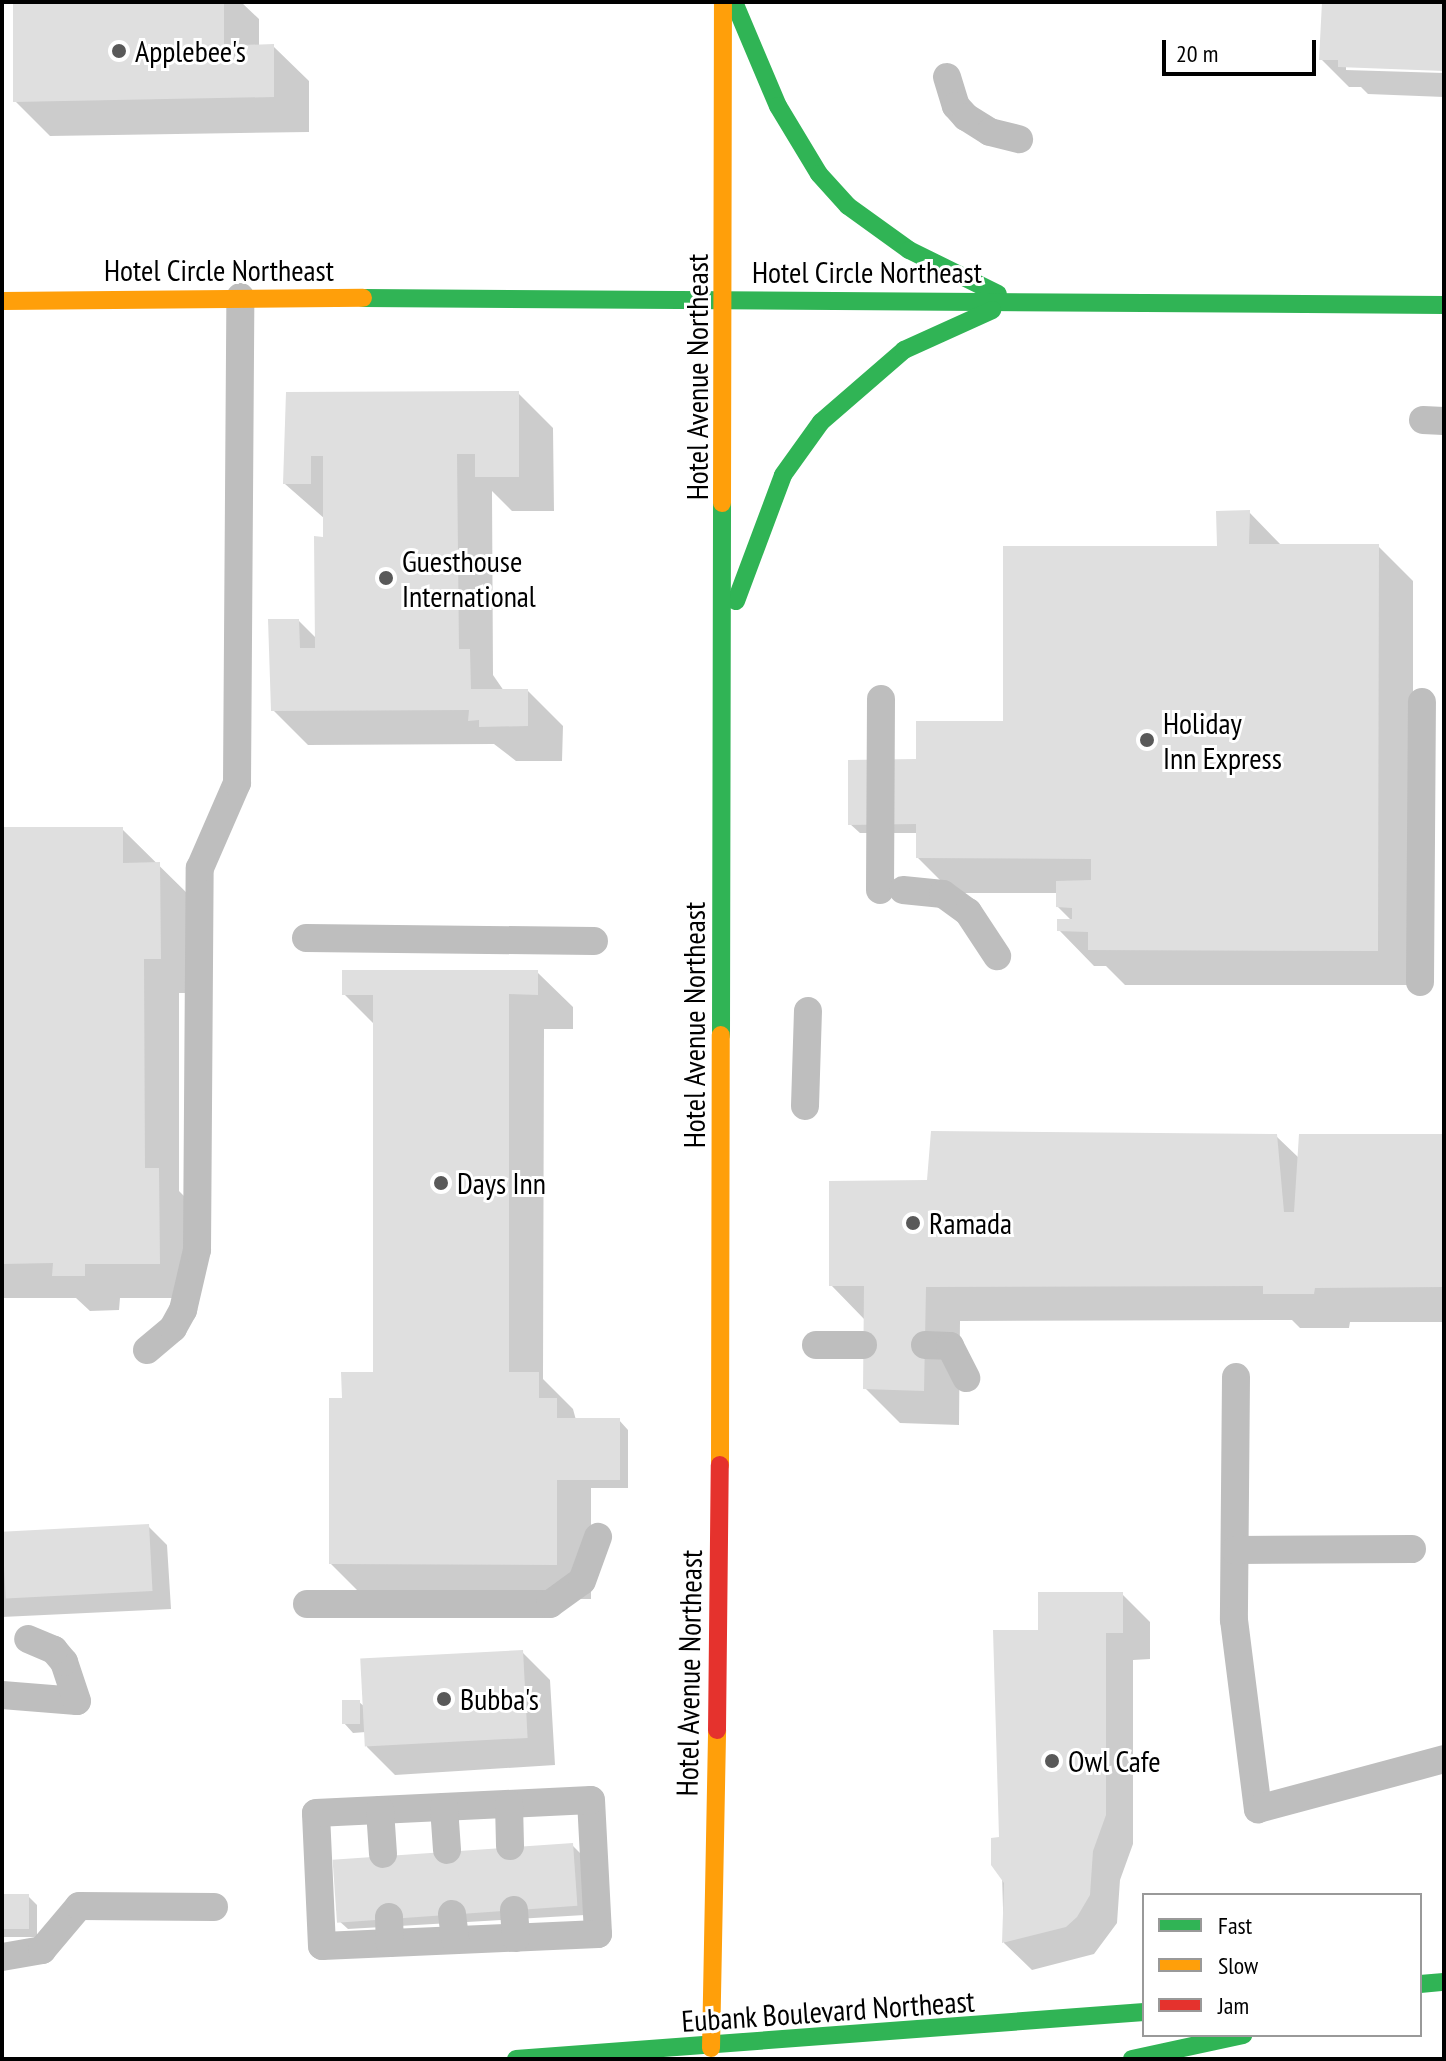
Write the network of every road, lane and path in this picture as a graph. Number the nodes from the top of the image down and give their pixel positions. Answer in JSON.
{"nodes":[{"id":1,"x":723,"y":2,"type":"edge"},
{"id":2,"x":734,"y":2,"type":"edge"},
{"id":3,"x":947,"y":77,"type":"dead end"},
{"id":4,"x":1019,"y":139,"type":"dead end"},
{"id":5,"x":240,"y":297,"type":"junction"},
{"id":6,"x":725,"y":299,"type":"junction"},
{"id":7,"x":1015,"y":301,"type":"junction"},
{"id":8,"x":2,"y":303,"type":"edge"},
{"id":9,"x":1444,"y":305,"type":"edge"},
{"id":10,"x":724,"y":633,"type":"junction"},
{"id":11,"x":881,"y":699,"type":"dead end"},
{"id":12,"x":1422,"y":702,"type":"dead end"},
{"id":13,"x":306,"y":938,"type":"dead end"},
{"id":14,"x":594,"y":941,"type":"dead end"},
{"id":15,"x":997,"y":956,"type":"dead end"},
{"id":16,"x":1420,"y":982,"type":"dead end"},
{"id":17,"x":808,"y":1011,"type":"dead end"},
{"id":18,"x":805,"y":1106,"type":"dead end"},
{"id":19,"x":816,"y":1345,"type":"dead end"},
{"id":20,"x":863,"y":1345,"type":"dead end"},
{"id":21,"x":925,"y":1345,"type":"dead end"},
{"id":22,"x":147,"y":1350,"type":"dead end"},
{"id":23,"x":1236,"y":1377,"type":"dead end"},
{"id":24,"x":966,"y":1378,"type":"dead end"},
{"id":25,"x":598,"y":1537,"type":"dead end"},
{"id":26,"x":1412,"y":1549,"type":"dead end"},
{"id":27,"x":1235,"y":1550,"type":"junction"},
{"id":28,"x":307,"y":1604,"type":"dead end"},
{"id":29,"x":28,"y":1639,"type":"dead end"},
{"id":30,"x":2,"y":1695,"type":"edge"},
{"id":31,"x":1444,"y":1759,"type":"edge"},
{"id":32,"x":509,"y":1804,"type":"junction"},
{"id":33,"x":444,"y":1807,"type":"junction"},
{"id":34,"x":380,"y":1810,"type":"junction"},
{"id":35,"x":510,"y":1846,"type":"dead end"},
{"id":36,"x":447,"y":1850,"type":"dead end"},
{"id":37,"x":383,"y":1854,"type":"dead end"},
{"id":38,"x":214,"y":1907,"type":"dead end"},
{"id":39,"x":2,"y":1957,"type":"edge"},
{"id":40,"x":1444,"y":1982,"type":"edge"},
{"id":41,"x":1422,"y":1984,"type":"edge"},
{"id":42,"x":1142,"y":2012,"type":"edge"},
{"id":43,"x":1234,"y":2037,"type":"edge"},
{"id":44,"x":711,"y":2048,"type":"junction"},
{"id":45,"x":516,"y":2059,"type":"edge"},
{"id":46,"x":1132,"y":2059,"type":"edge"}],
"edges":[{"from":1,"to":6,"type":"street","name":"Hotel Avenue Northeast"},
{"from":2,"to":7,"type":"street"},
{"from":3,"to":4,"type":"lane"},
{"from":5,"to":6,"type":"street","name":"Hotel Circle Northeast"},
{"from":5,"to":8,"type":"street","name":"Hotel Circle Northeast"},
{"from":5,"to":22,"type":"lane"},
{"from":6,"to":7,"type":"street","name":"Hotel Circle Northeast"},
{"from":6,"to":10,"type":"street","name":"Hotel Avenue Northeast"},
{"from":7,"to":9,"type":"street","name":"Hotel Circle Northeast"},
{"from":7,"to":10,"type":"street"},
{"from":10,"to":44,"type":"street","name":"Hotel Avenue Northeast"},
{"from":11,"to":15,"type":"lane"},
{"from":12,"to":16,"type":"lane"},
{"from":13,"to":14,"type":"lane"},
{"from":17,"to":18,"type":"lane"},
{"from":19,"to":20,"type":"lane"},
{"from":21,"to":24,"type":"lane"},
{"from":23,"to":27,"type":"lane"},
{"from":25,"to":28,"type":"lane"},
{"from":26,"to":27,"type":"lane"},
{"from":27,"to":31,"type":"lane"},
{"from":29,"to":30,"type":"lane"},
{"from":32,"to":33,"type":"lane"},
{"from":32,"to":34,"type":"lane"},
{"from":32,"to":35,"type":"lane"},
{"from":33,"to":34,"type":"lane"},
{"from":33,"to":36,"type":"lane"},
{"from":34,"to":37,"type":"lane"},
{"from":38,"to":39,"type":"lane"},
{"from":40,"to":41,"type":"street"},
{"from":42,"to":44,"type":"street","name":"Eubank Boulevard Northeast"},
{"from":43,"to":46,"type":"street"},
{"from":44,"to":45,"type":"street","name":"Eubank Boulevard Northeast"}]}
